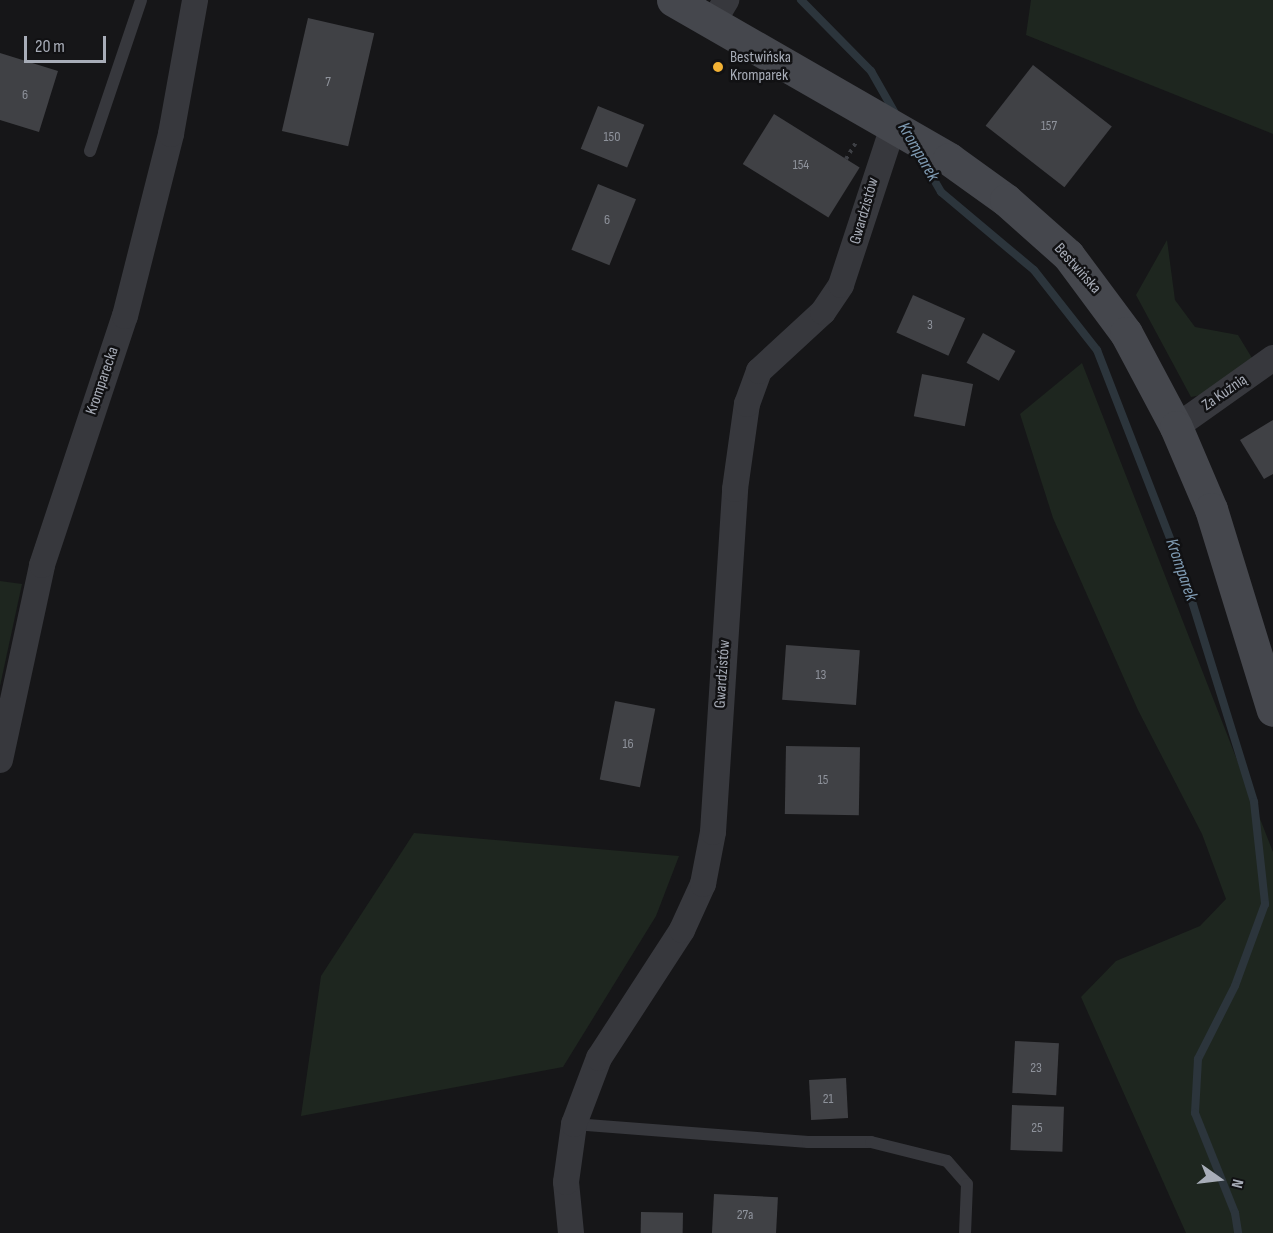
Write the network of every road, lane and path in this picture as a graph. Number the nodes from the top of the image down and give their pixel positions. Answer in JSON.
{"nodes":[{"id":1,"x":141,"y":0,"type":"edge"},
{"id":2,"x":195,"y":0,"type":"edge"},
{"id":3,"x":674,"y":0,"type":"edge"},
{"id":4,"x":719,"y":11,"type":"edge"},
{"id":5,"x":894,"y":124,"type":"junction"},
{"id":6,"x":862,"y":133,"type":"dead end"},
{"id":7,"x":90,"y":151,"type":"dead end"},
{"id":8,"x":846,"y":159,"type":"dead end"},
{"id":9,"x":1273,"y":358,"type":"edge"},
{"id":10,"x":1176,"y":427,"type":"junction"},
{"id":11,"x":1273,"y":710,"type":"edge"},
{"id":12,"x":0,"y":760,"type":"edge"},
{"id":13,"x":574,"y":1124,"type":"junction"},
{"id":14,"x":571,"y":1233,"type":"edge"},
{"id":15,"x":965,"y":1233,"type":"edge"}],
"edges":[{"from":1,"to":7,"type":"lane"},
{"from":2,"to":12,"type":"street","name":"Kromparecka"},
{"from":3,"to":4,"type":"street","name":"Bestwińska"},
{"from":4,"to":5,"type":"street","name":"Bestwińska"},
{"from":5,"to":10,"type":"street","name":"Bestwińska"},
{"from":5,"to":13,"type":"street","name":"Gwardzistów"},
{"from":6,"to":8,"type":"path"},
{"from":9,"to":10,"type":"street","name":"Za Kuźnią"},
{"from":10,"to":11,"type":"street","name":"Bestwińska"},
{"from":13,"to":14,"type":"street","name":"Gwardzistów"},
{"from":13,"to":15,"type":"lane"}]}
